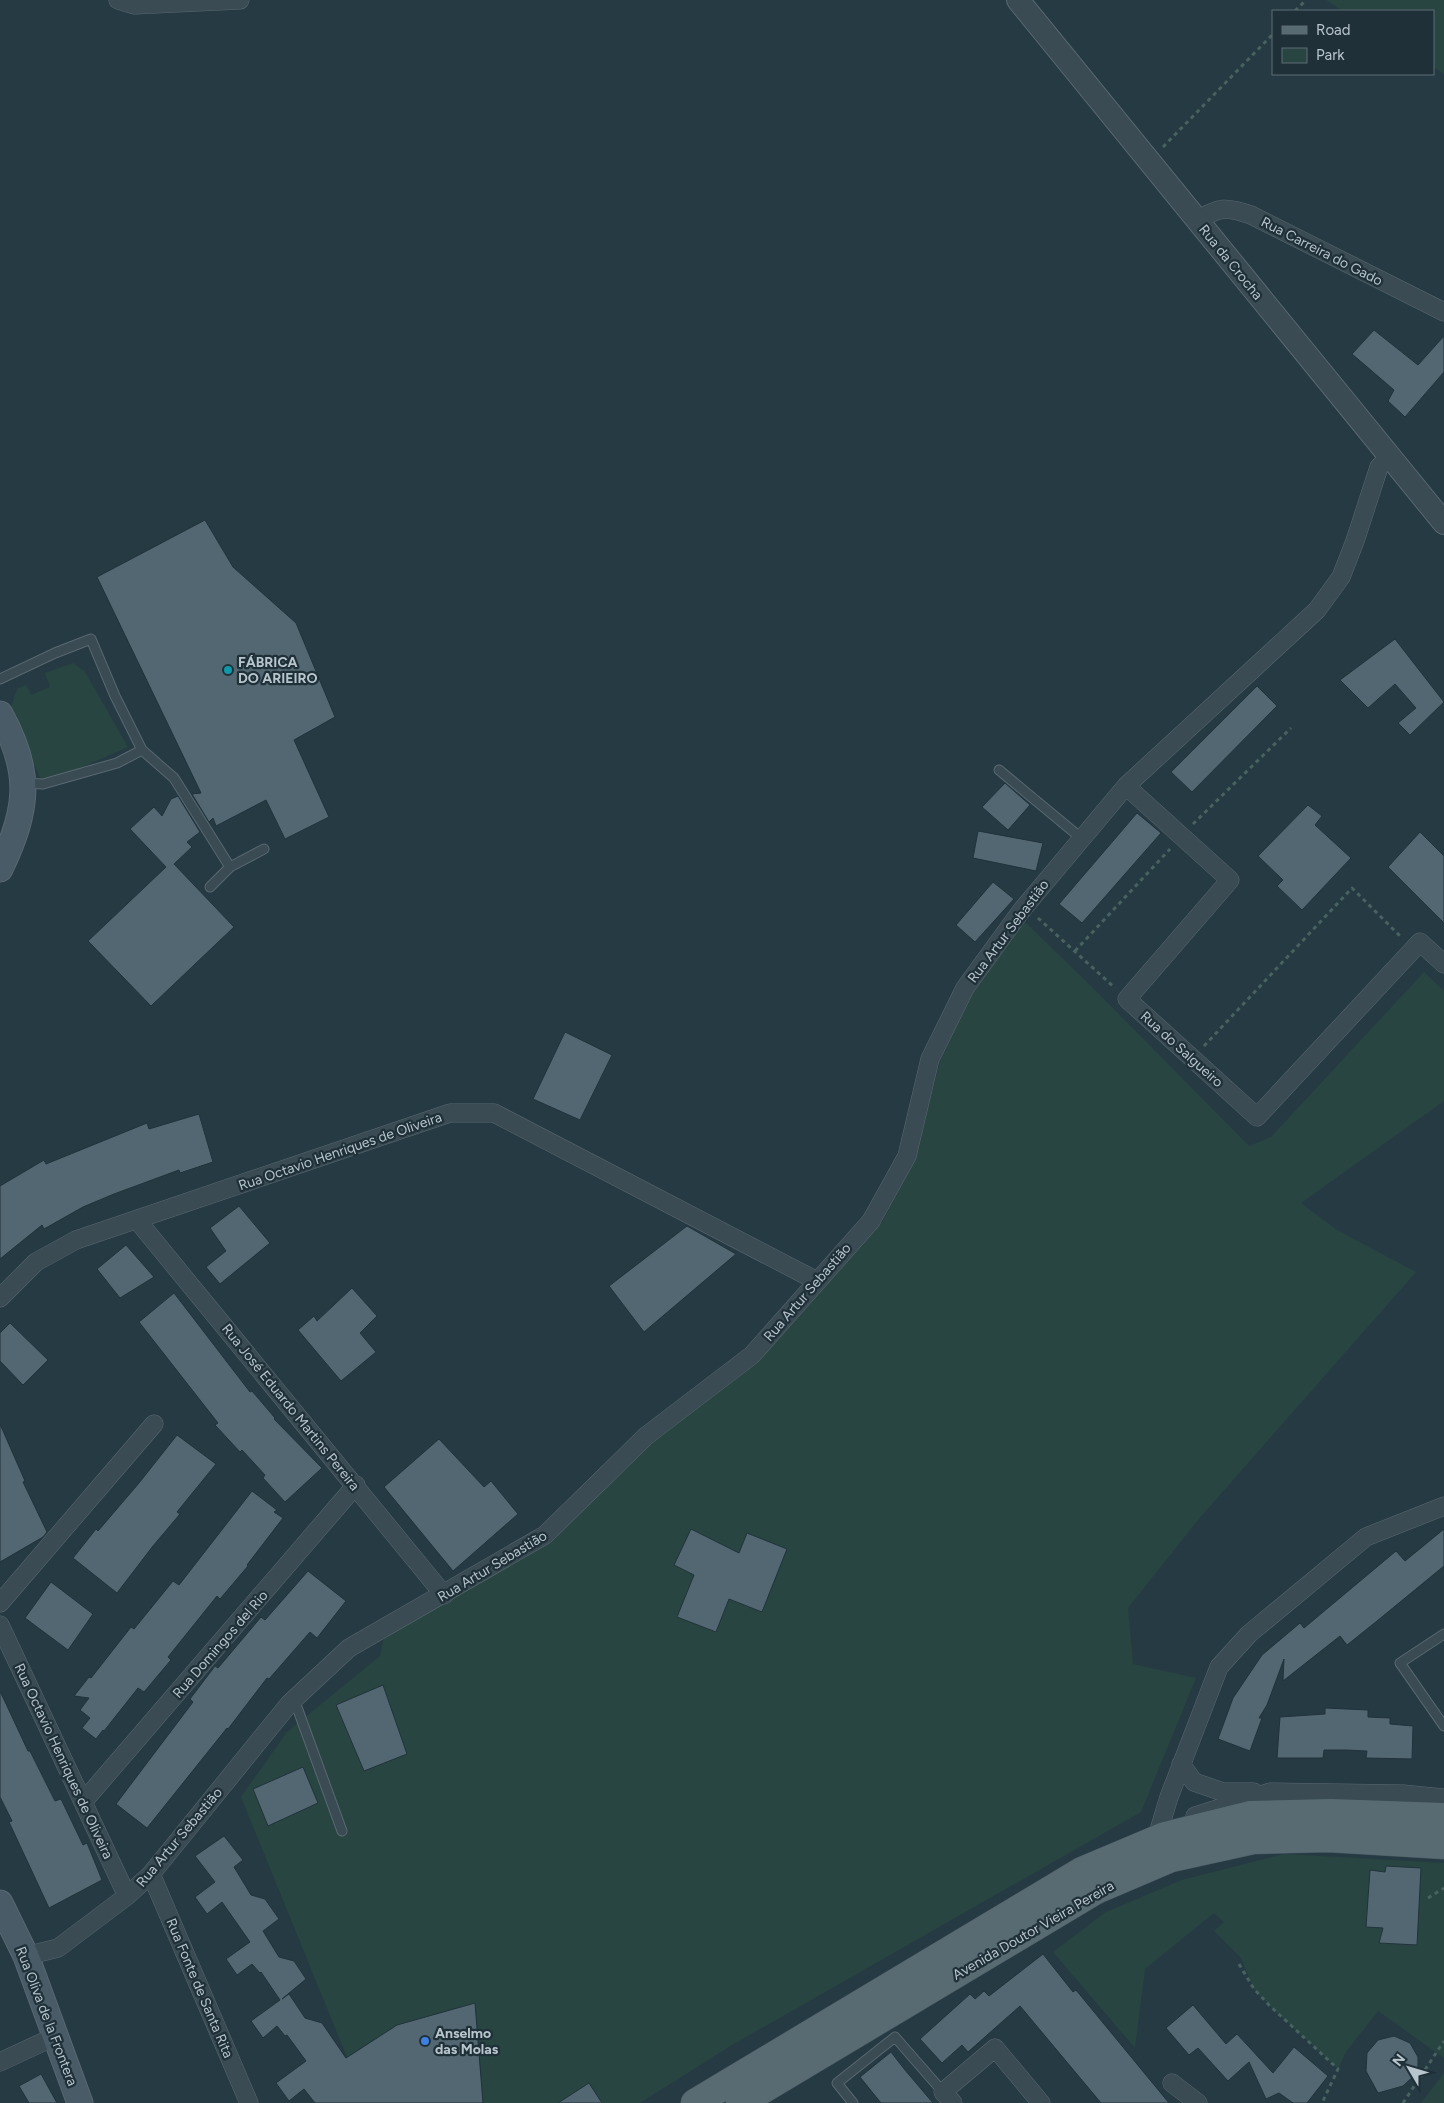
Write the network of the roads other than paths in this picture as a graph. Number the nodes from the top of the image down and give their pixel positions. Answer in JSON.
{"nodes":[{"id":1,"x":118,"y":0,"type":"edge"},
{"id":2,"x":240,"y":0,"type":"edge"},
{"id":3,"x":1018,"y":0,"type":"edge"},
{"id":4,"x":1197,"y":220,"type":"junction"},
{"id":5,"x":1444,"y":312,"type":"edge"},
{"id":6,"x":1389,"y":457,"type":"junction"},
{"id":7,"x":1444,"y":523,"type":"edge"},
{"id":8,"x":0,"y":679,"type":"edge"},
{"id":9,"x":0,"y":714,"type":"edge"},
{"id":10,"x":142,"y":750,"type":"junction"},
{"id":11,"x":999,"y":770,"type":"dead end"},
{"id":12,"x":24,"y":783,"type":"junction"},
{"id":13,"x":1126,"y":786,"type":"junction"},
{"id":14,"x":1081,"y":838,"type":"junction"},
{"id":15,"x":264,"y":849,"type":"dead end"},
{"id":16,"x":230,"y":867,"type":"junction"},
{"id":17,"x":0,"y":870,"type":"edge"},
{"id":18,"x":210,"y":888,"type":"dead end"},
{"id":19,"x":1444,"y":964,"type":"edge"},
{"id":20,"x":137,"y":1220,"type":"junction"},
{"id":21,"x":817,"y":1281,"type":"junction"},
{"id":22,"x":0,"y":1298,"type":"edge"},
{"id":23,"x":154,"y":1424,"type":"dead end"},
{"id":24,"x":356,"y":1486,"type":"junction"},
{"id":25,"x":1444,"y":1506,"type":"edge"},
{"id":26,"x":444,"y":1595,"type":"junction"},
{"id":27,"x":0,"y":1604,"type":"edge"},
{"id":28,"x":0,"y":1625,"type":"edge"},
{"id":29,"x":1444,"y":1634,"type":"edge"},
{"id":30,"x":294,"y":1699,"type":"junction"},
{"id":31,"x":1441,"y":1716,"type":"edge"},
{"id":32,"x":1444,"y":1726,"type":"edge"},
{"id":33,"x":1181,"y":1764,"type":"junction"},
{"id":34,"x":1270,"y":1792,"type":"junction"},
{"id":35,"x":1444,"y":1798,"type":"edge"},
{"id":36,"x":83,"y":1802,"type":"junction"},
{"id":37,"x":1444,"y":1817,"type":"edge"},
{"id":38,"x":342,"y":1831,"type":"dead end"},
{"id":39,"x":1156,"y":1840,"type":"junction"},
{"id":40,"x":1444,"y":1845,"type":"edge"},
{"id":41,"x":151,"y":1874,"type":"junction"},
{"id":42,"x":127,"y":1896,"type":"junction"},
{"id":43,"x":0,"y":1903,"type":"edge"},
{"id":44,"x":26,"y":1956,"type":"junction"},
{"id":45,"x":56,"y":2036,"type":"junction"},
{"id":46,"x":0,"y":2062,"type":"edge"},
{"id":47,"x":1172,"y":2083,"type":"dead end"},
{"id":48,"x":948,"y":2097,"type":"edge"},
{"id":49,"x":80,"y":2103,"type":"edge"},
{"id":50,"x":249,"y":2103,"type":"edge"},
{"id":51,"x":695,"y":2103,"type":"edge"},
{"id":52,"x":740,"y":2103,"type":"edge"},
{"id":53,"x":852,"y":2103,"type":"edge"},
{"id":54,"x":1041,"y":2103,"type":"edge"},
{"id":55,"x":1198,"y":2103,"type":"edge"}],
"edges":[{"from":1,"to":2,"type":"street"},
{"from":3,"to":4,"type":"street","name":"Rua da Crocha"},
{"from":4,"to":5,"type":"street","name":"Rua Carreira do Gado"},
{"from":4,"to":6,"type":"street","name":"Rua da Crocha"},
{"from":6,"to":7,"type":"street","name":"Rua da Crocha"},
{"from":6,"to":13,"type":"street","name":"Rua Artur Sebastião"},
{"from":8,"to":10,"type":"lane"},
{"from":9,"to":12,"type":"main road"},
{"from":10,"to":12,"type":"lane"},
{"from":10,"to":16,"type":"lane"},
{"from":11,"to":14,"type":"lane"},
{"from":12,"to":17,"type":"main road"},
{"from":13,"to":14,"type":"street","name":"Rua Artur Sebastião"},
{"from":13,"to":19,"type":"street","name":"Rua do Salgueiro"},
{"from":14,"to":21,"type":"street","name":"Rua Artur Sebastião"},
{"from":15,"to":16,"type":"lane"},
{"from":16,"to":18,"type":"lane"},
{"from":20,"to":21,"type":"street","name":"Rua Octavio Henriques de Oliveira"},
{"from":20,"to":22,"type":"street","name":"Rua Octavio Henriques de Oliveira"},
{"from":20,"to":24,"type":"street","name":"Rua José Eduardo Martins Pereira"},
{"from":21,"to":26,"type":"street","name":"Rua Artur Sebastião"},
{"from":23,"to":27,"type":"street"},
{"from":24,"to":26,"type":"street","name":"Rua José Eduardo Martins Pereira"},
{"from":24,"to":36,"type":"street","name":"Rua Domingos del Rio"},
{"from":25,"to":33,"type":"street"},
{"from":26,"to":30,"type":"street","name":"Rua Artur Sebastião"},
{"from":28,"to":36,"type":"street","name":"Rua Octavio Henriques de Oliveira"},
{"from":29,"to":31,"type":"lane"},
{"from":30,"to":38,"type":"lane"},
{"from":30,"to":41,"type":"street","name":"Rua Artur Sebastião"},
{"from":31,"to":32,"type":"lane"},
{"from":33,"to":34,"type":"street"},
{"from":33,"to":39,"type":"street"},
{"from":34,"to":35,"type":"street","name":"Avenida Doutor Vieira Pereira"},
{"from":34,"to":39,"type":"street","name":"Avenida Doutor Vieira Pereira"},
{"from":36,"to":42,"type":"street","name":"Rua Octavio Henriques de Oliveira"},
{"from":37,"to":39,"type":"main road","name":"Avenida Doutor Vieira Pereira"},
{"from":39,"to":51,"type":"main road","name":"Avenida Doutor Vieira Pereira"},
{"from":40,"to":52,"type":"main road","name":"Avenida Doutor Vieira Pereira"},
{"from":41,"to":42,"type":"street","name":"Rua Artur Sebastião"},
{"from":41,"to":50,"type":"street","name":"Rua Fonte de Santa Rita"},
{"from":42,"to":44,"type":"street","name":"Rua Artur Sebastião"},
{"from":43,"to":44,"type":"main road","name":"Rua Oliva de la Frontera"},
{"from":44,"to":45,"type":"main road","name":"Rua Oliva de la Frontera"},
{"from":45,"to":46,"type":"street"},
{"from":45,"to":49,"type":"main road","name":"Rua Oliva de la Frontera"},
{"from":47,"to":55,"type":"street"},
{"from":48,"to":53,"type":"lane"},
{"from":48,"to":54,"type":"street"}]}
